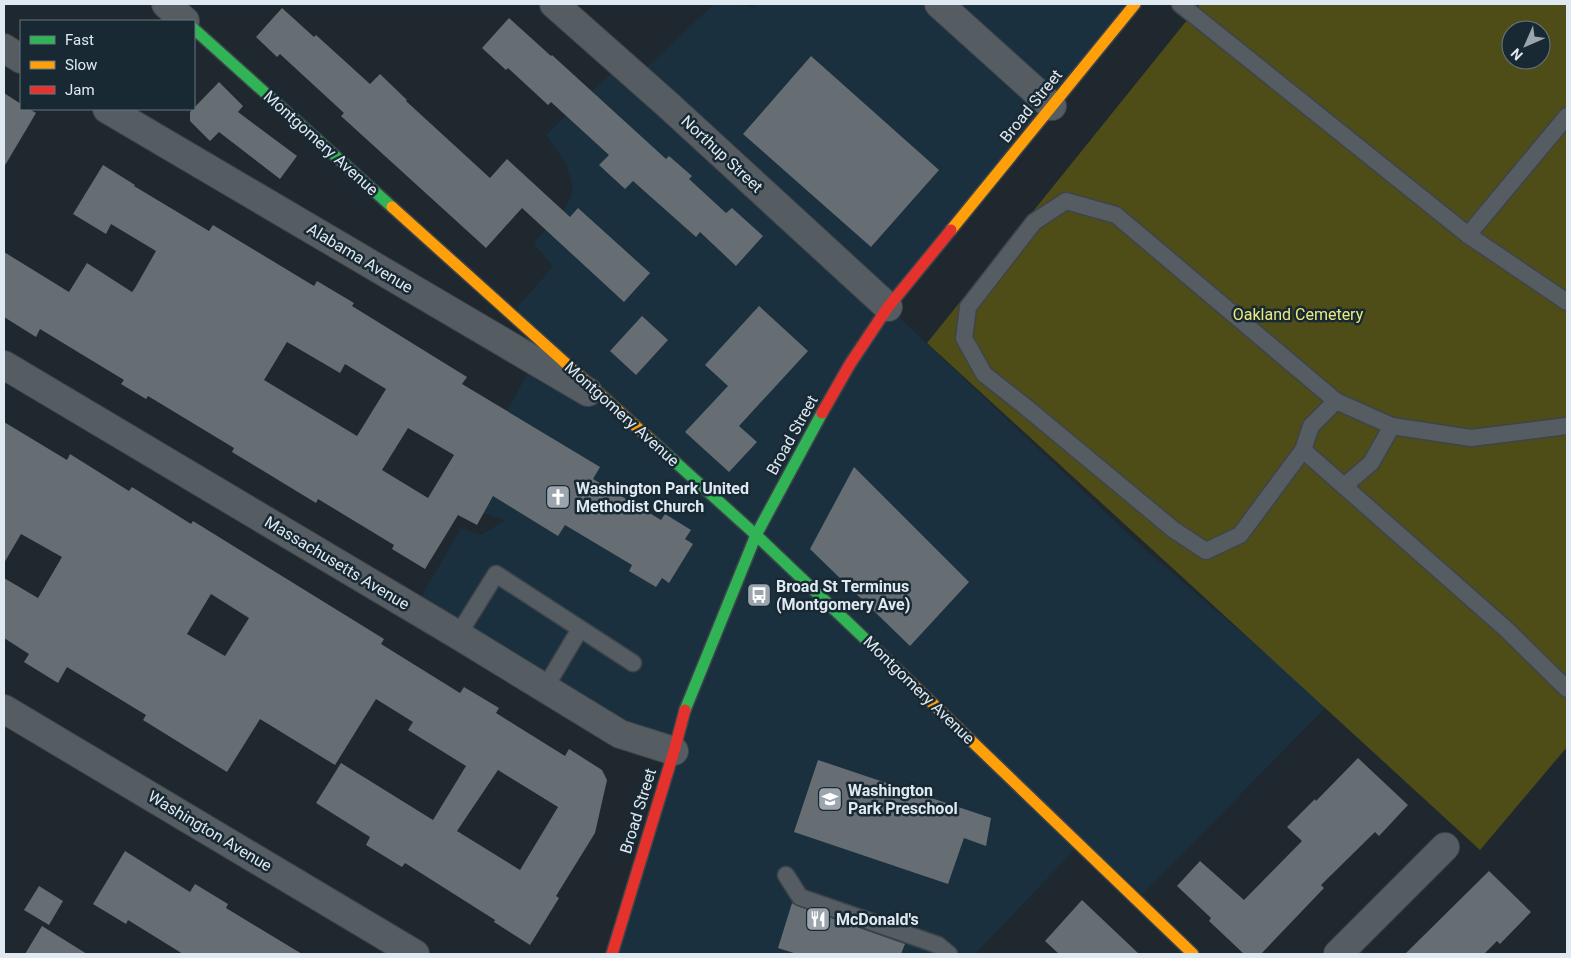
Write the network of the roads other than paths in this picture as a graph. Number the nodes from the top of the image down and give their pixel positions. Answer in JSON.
{"nodes":[{"id":1,"x":166,"y":4,"type":"edge"},
{"id":2,"x":554,"y":4,"type":"edge"},
{"id":3,"x":939,"y":4,"type":"edge"},
{"id":4,"x":1135,"y":4,"type":"edge"},
{"id":5,"x":1180,"y":4,"type":"edge"},
{"id":6,"x":184,"y":20,"type":"edge"},
{"id":7,"x":195,"y":30,"type":"edge"},
{"id":8,"x":4,"y":48,"type":"edge"},
{"id":9,"x":20,"y":57,"type":"edge"},
{"id":10,"x":1052,"y":106,"type":"junction"},
{"id":11,"x":108,"y":110,"type":"edge"},
{"id":12,"x":1567,"y":116,"type":"edge"},
{"id":13,"x":1468,"y":235,"type":"junction"},
{"id":14,"x":1567,"y":302,"type":"edge"},
{"id":15,"x":888,"y":307,"type":"junction"},
{"id":16,"x":4,"y":365,"type":"edge"},
{"id":17,"x":1336,"y":401,"type":"junction"},
{"id":18,"x":614,"y":408,"type":"junction"},
{"id":19,"x":1392,"y":426,"type":"junction"},
{"id":20,"x":1567,"y":426,"type":"edge"},
{"id":21,"x":1303,"y":450,"type":"junction"},
{"id":22,"x":1344,"y":486,"type":"junction"},
{"id":23,"x":756,"y":535,"type":"junction"},
{"id":24,"x":580,"y":629,"type":"junction"},
{"id":25,"x":458,"y":635,"type":"junction"},
{"id":26,"x":633,"y":663,"type":"dead end"},
{"id":27,"x":545,"y":688,"type":"junction"},
{"id":28,"x":1567,"y":689,"type":"edge"},
{"id":29,"x":4,"y":709,"type":"edge"},
{"id":30,"x":674,"y":750,"type":"junction"},
{"id":31,"x":1445,"y":848,"type":"dead end"},
{"id":32,"x":786,"y":875,"type":"dead end"},
{"id":33,"x":415,"y":954,"type":"edge"},
{"id":34,"x":612,"y":954,"type":"edge"},
{"id":35,"x":949,"y":954,"type":"edge"},
{"id":36,"x":1193,"y":954,"type":"edge"},
{"id":37,"x":1338,"y":954,"type":"edge"}],
"edges":[{"from":1,"to":6,"type":"street"},
{"from":2,"to":15,"type":"street","name":"Northup Street"},
{"from":3,"to":10,"type":"street"},
{"from":4,"to":10,"type":"street","name":"Broad Street"},
{"from":5,"to":13,"type":"lane"},
{"from":7,"to":18,"type":"street","name":"Montgomery Avenue"},
{"from":8,"to":9,"type":"street"},
{"from":10,"to":15,"type":"street","name":"Broad Street"},
{"from":11,"to":18,"type":"street","name":"Alabama Avenue"},
{"from":12,"to":13,"type":"lane"},
{"from":13,"to":14,"type":"lane"},
{"from":15,"to":23,"type":"street","name":"Broad Street"},
{"from":16,"to":25,"type":"street","name":"Massachusetts Avenue"},
{"from":17,"to":19,"type":"lane"},
{"from":17,"to":21,"type":"lane"},
{"from":17,"to":21,"type":"lane"},
{"from":18,"to":23,"type":"street","name":"Montgomery Avenue"},
{"from":19,"to":20,"type":"lane"},
{"from":19,"to":22,"type":"lane"},
{"from":21,"to":22,"type":"lane"},
{"from":22,"to":28,"type":"lane"},
{"from":23,"to":30,"type":"street","name":"Broad Street"},
{"from":23,"to":36,"type":"street","name":"Montgomery Avenue"},
{"from":24,"to":25,"type":"lane"},
{"from":24,"to":26,"type":"lane"},
{"from":24,"to":27,"type":"lane"},
{"from":25,"to":27,"type":"street","name":"Massachusetts Avenue"},
{"from":27,"to":30,"type":"street","name":"Massachusetts Avenue"},
{"from":29,"to":33,"type":"street","name":"Washington Avenue"},
{"from":30,"to":34,"type":"street","name":"Broad Street"},
{"from":31,"to":37,"type":"street"},
{"from":32,"to":35,"type":"lane"}]}
